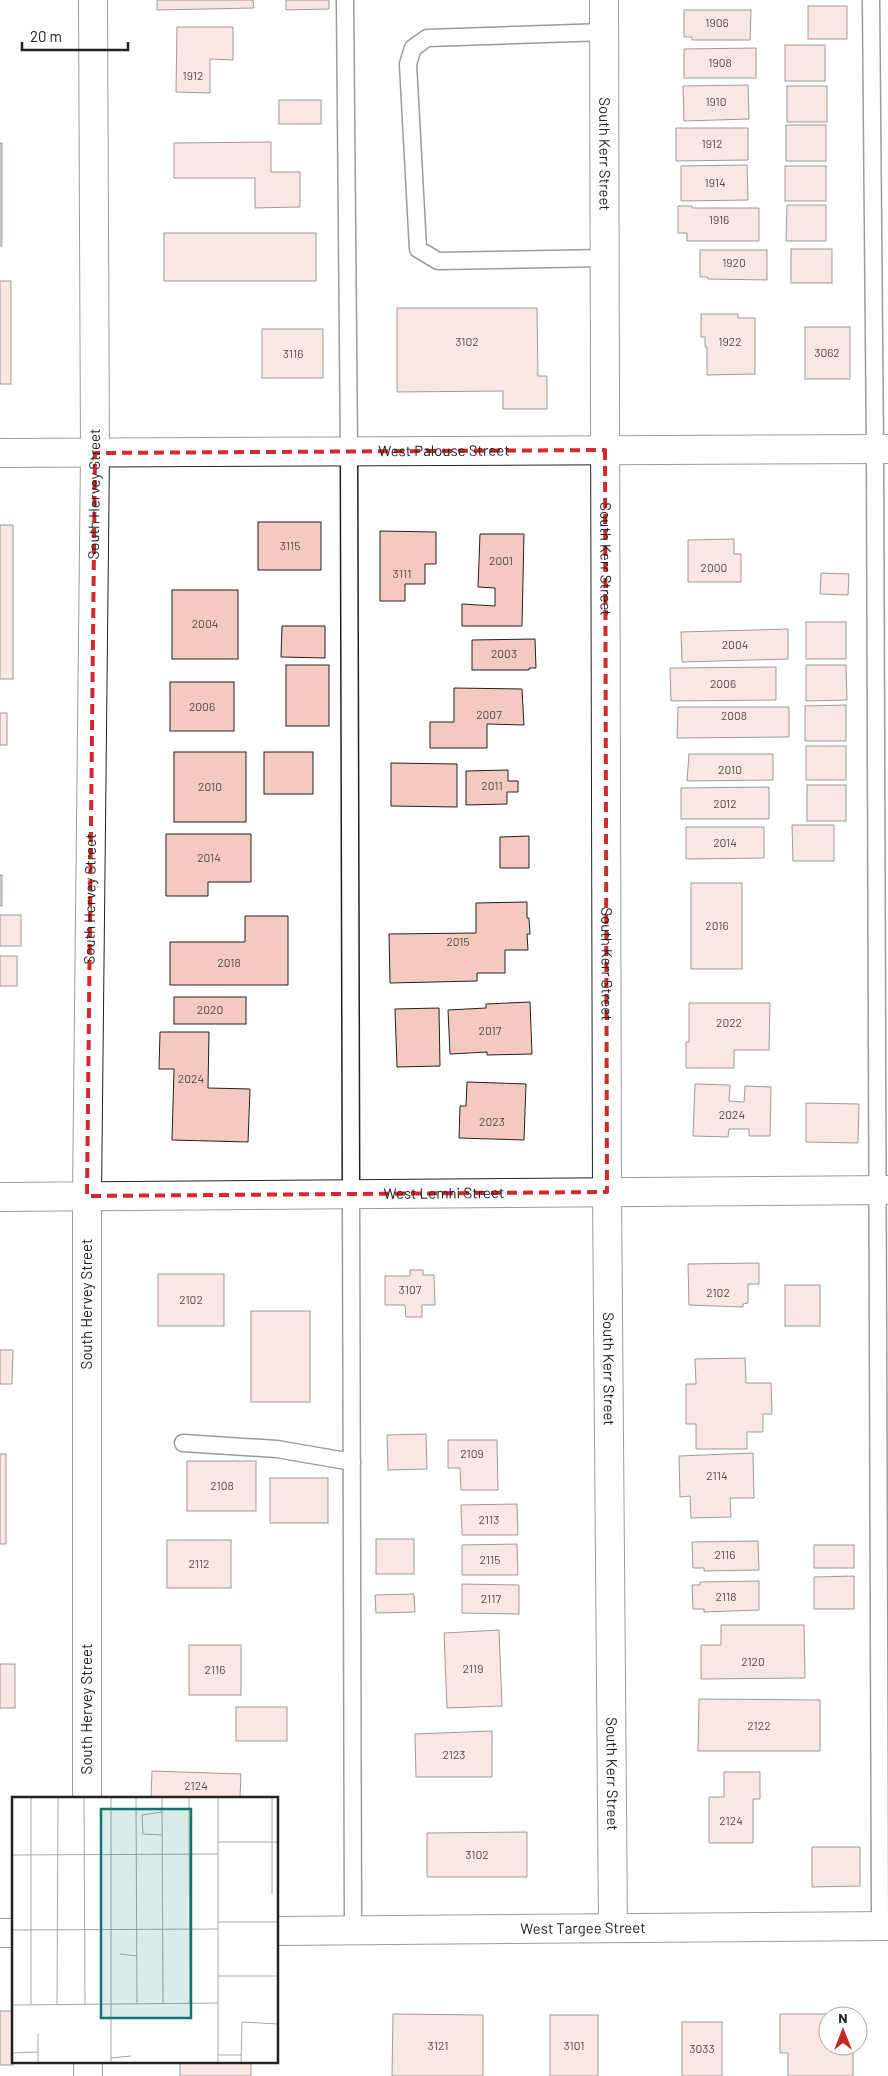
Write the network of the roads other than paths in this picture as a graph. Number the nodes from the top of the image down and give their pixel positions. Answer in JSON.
{"nodes":[{"id":1,"x":93,"y":0,"type":"edge"},
{"id":2,"x":345,"y":0,"type":"edge"},
{"id":3,"x":604,"y":0,"type":"edge"},
{"id":4,"x":871,"y":0,"type":"edge"},
{"id":5,"x":605,"y":32,"type":"junction"},
{"id":6,"x":605,"y":258,"type":"junction"},
{"id":7,"x":882,"y":449,"type":"edge"},
{"id":8,"x":605,"y":450,"type":"junction"},
{"id":9,"x":349,"y":452,"type":"junction"},
{"id":10,"x":0,"y":453,"type":"edge"},
{"id":11,"x":95,"y":453,"type":"junction"},
{"id":12,"x":883,"y":1190,"type":"edge"},
{"id":13,"x":607,"y":1192,"type":"junction"},
{"id":14,"x":351,"y":1194,"type":"junction"},
{"id":15,"x":87,"y":1196,"type":"junction"},
{"id":16,"x":0,"y":1197,"type":"edge"},
{"id":17,"x":183,"y":1443,"type":"dead end"},
{"id":18,"x":352,"y":1462,"type":"junction"},
{"id":19,"x":87,"y":1797,"type":"edge"},
{"id":20,"x":884,"y":1926,"type":"edge"},
{"id":21,"x":613,"y":1928,"type":"junction"},
{"id":22,"x":353,"y":1930,"type":"junction"},
{"id":23,"x":279,"y":1931,"type":"edge"}],
"edges":[{"from":1,"to":11,"type":"street","name":"South Hervey Street"},
{"from":2,"to":9,"type":"lane"},
{"from":3,"to":5,"type":"street","name":"South Kerr Street"},
{"from":4,"to":7,"type":"lane"},
{"from":5,"to":6,"type":"street","name":"South Kerr Street"},
{"from":5,"to":6,"type":"lane"},
{"from":6,"to":8,"type":"street","name":"South Kerr Street"},
{"from":7,"to":8,"type":"street","name":"West Palouse Street"},
{"from":7,"to":12,"type":"lane"},
{"from":8,"to":9,"type":"street","name":"West Palouse Street"},
{"from":8,"to":13,"type":"street","name":"South Kerr Street"},
{"from":9,"to":11,"type":"street","name":"West Palouse Street"},
{"from":9,"to":14,"type":"lane"},
{"from":10,"to":11,"type":"street","name":"West Palouse Street"},
{"from":11,"to":15,"type":"street","name":"South Hervey Street"},
{"from":12,"to":13,"type":"street","name":"West Lemhi Street"},
{"from":12,"to":20,"type":"lane"},
{"from":13,"to":14,"type":"street","name":"West Lemhi Street"},
{"from":13,"to":21,"type":"street","name":"South Kerr Street"},
{"from":14,"to":15,"type":"street","name":"West Lemhi Street"},
{"from":14,"to":18,"type":"lane"},
{"from":15,"to":16,"type":"street","name":"West Lemhi Street"},
{"from":15,"to":19,"type":"street","name":"South Hervey Street"},
{"from":17,"to":18,"type":"lane"},
{"from":18,"to":22,"type":"lane"},
{"from":20,"to":21,"type":"street","name":"West Targee Street"},
{"from":21,"to":22,"type":"street","name":"West Targee Street"},
{"from":22,"to":23,"type":"street","name":"West Targee Street"}]}
